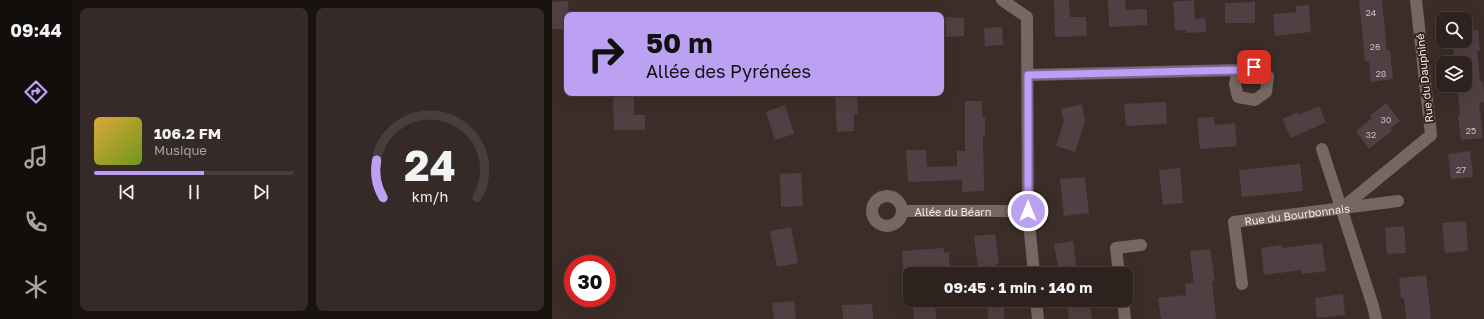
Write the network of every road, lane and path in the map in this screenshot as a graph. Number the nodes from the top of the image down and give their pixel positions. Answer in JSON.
{"nodes":[{"id":1,"x":1416,"y":0,"type":"edge"},
{"id":2,"x":1007,"y":1,"type":"edge"},
{"id":3,"x":1238,"y":70,"type":"dead end"},
{"id":4,"x":1028,"y":75,"type":"junction"},
{"id":5,"x":1322,"y":149,"type":"dead end"},
{"id":6,"x":1398,"y":201,"type":"dead end"},
{"id":7,"x":1341,"y":208,"type":"junction"},
{"id":8,"x":902,"y":211,"type":"dead end"},
{"id":9,"x":1028,"y":211,"type":"junction"},
{"id":10,"x":1141,"y":245,"type":"dead end"},
{"id":11,"x":1033,"y":267,"type":"edge"},
{"id":12,"x":1119,"y":267,"type":"edge"},
{"id":13,"x":1242,"y":284,"type":"dead end"},
{"id":14,"x":1037,"y":307,"type":"edge"},
{"id":15,"x":1124,"y":307,"type":"edge"},
{"id":16,"x":1038,"y":319,"type":"edge"},
{"id":17,"x":1125,"y":319,"type":"edge"},
{"id":18,"x":1376,"y":319,"type":"edge"}],
"edges":[{"from":1,"to":7,"type":"street","name":"Rue du Dauphiné"},
{"from":2,"to":4,"type":"street"},
{"from":3,"to":4,"type":"street"},
{"from":4,"to":9,"type":"street"},
{"from":5,"to":7,"type":"street"},
{"from":6,"to":7,"type":"street","name":"Rue du Bourbonnais"},
{"from":7,"to":13,"type":"street","name":"Rue du Bourbonnais"},
{"from":7,"to":18,"type":"street"},
{"from":8,"to":9,"type":"street","name":"Allée du Béarn"},
{"from":9,"to":11,"type":"street"},
{"from":10,"to":12,"type":"street"},
{"from":14,"to":16,"type":"street"},
{"from":15,"to":17,"type":"street"}]}
